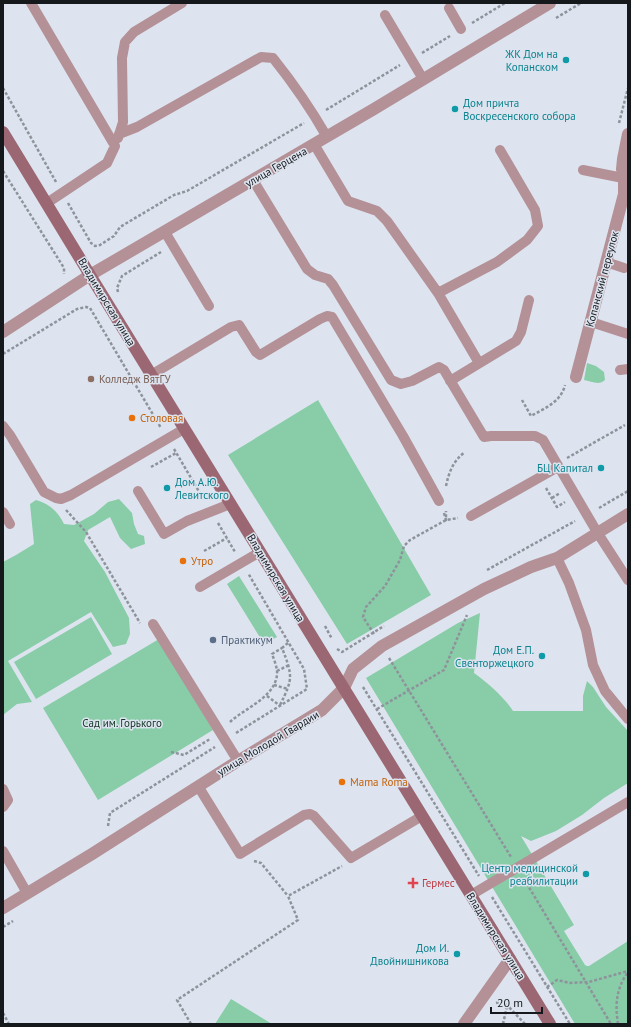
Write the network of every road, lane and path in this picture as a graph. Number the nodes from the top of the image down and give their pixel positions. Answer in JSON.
{"nodes":[{"id":1,"x":31,"y":3,"type":"edge"},
{"id":2,"x":182,"y":3,"type":"edge"},
{"id":3,"x":550,"y":3,"type":"edge"},
{"id":4,"x":448,"y":8,"type":"dead end"},
{"id":5,"x":385,"y":16,"type":"dead end"},
{"id":6,"x":461,"y":29,"type":"dead end"},
{"id":7,"x":423,"y":79,"type":"junction"},
{"id":8,"x":3,"y":88,"type":"edge"},
{"id":9,"x":308,"y":120,"type":"dead end"},
{"id":10,"x":3,"y":132,"type":"edge"},
{"id":11,"x":119,"y":134,"type":"junction"},
{"id":12,"x":628,"y":134,"type":"edge"},
{"id":13,"x":327,"y":136,"type":"junction"},
{"id":14,"x":314,"y":144,"type":"junction"},
{"id":15,"x":115,"y":146,"type":"junction"},
{"id":16,"x":500,"y":150,"type":"dead end"},
{"id":17,"x":583,"y":170,"type":"dead end"},
{"id":18,"x":3,"y":171,"type":"edge"},
{"id":19,"x":626,"y":178,"type":"edge"},
{"id":20,"x":253,"y":180,"type":"junction"},
{"id":21,"x":61,"y":194,"type":"junction"},
{"id":22,"x":47,"y":203,"type":"junction"},
{"id":23,"x":165,"y":232,"type":"junction"},
{"id":24,"x":606,"y":262,"type":"junction"},
{"id":25,"x":624,"y":268,"type":"dead end"},
{"id":26,"x":90,"y":275,"type":"junction"},
{"id":27,"x":60,"y":279,"type":"dead end"},
{"id":28,"x":438,"y":292,"type":"junction"},
{"id":29,"x":529,"y":300,"type":"dead end"},
{"id":30,"x":209,"y":306,"type":"dead end"},
{"id":31,"x":590,"y":322,"type":"junction"},
{"id":32,"x":3,"y":332,"type":"edge"},
{"id":33,"x":628,"y":334,"type":"edge"},
{"id":34,"x":3,"y":354,"type":"edge"},
{"id":35,"x":479,"y":363,"type":"junction"},
{"id":36,"x":151,"y":375,"type":"junction"},
{"id":37,"x":576,"y":377,"type":"dead end"},
{"id":38,"x":450,"y":381,"type":"junction"},
{"id":39,"x":522,"y":400,"type":"dead end"},
{"id":40,"x":531,"y":416,"type":"dead end"},
{"id":41,"x":625,"y":425,"type":"dead end"},
{"id":42,"x":3,"y":426,"type":"edge"},
{"id":43,"x":184,"y":429,"type":"junction"},
{"id":44,"x":168,"y":439,"type":"junction"},
{"id":45,"x":176,"y":453,"type":"junction"},
{"id":46,"x":151,"y":467,"type":"dead end"},
{"id":47,"x":555,"y":469,"type":"junction"},
{"id":48,"x":138,"y":491,"type":"dead end"},
{"id":49,"x":628,"y":491,"type":"edge"},
{"id":50,"x":576,"y":496,"type":"junction"},
{"id":51,"x":56,"y":498,"type":"junction"},
{"id":52,"x":439,"y":501,"type":"dead end"},
{"id":53,"x":230,"y":504,"type":"junction"},
{"id":54,"x":3,"y":512,"type":"edge"},
{"id":55,"x":211,"y":512,"type":"junction"},
{"id":56,"x":628,"y":514,"type":"edge"},
{"id":57,"x":587,"y":515,"type":"junction"},
{"id":58,"x":472,"y":516,"type":"dead end"},
{"id":59,"x":446,"y":520,"type":"dead end"},
{"id":60,"x":10,"y":524,"type":"dead end"},
{"id":61,"x":597,"y":532,"type":"junction"},
{"id":62,"x":227,"y":538,"type":"junction"},
{"id":63,"x":204,"y":552,"type":"dead end"},
{"id":64,"x":260,"y":552,"type":"junction"},
{"id":65,"x":557,"y":558,"type":"junction"},
{"id":66,"x":242,"y":563,"type":"junction"},
{"id":67,"x":489,"y":569,"type":"dead end"},
{"id":68,"x":628,"y":580,"type":"edge"},
{"id":69,"x":200,"y":587,"type":"dead end"},
{"id":70,"x":468,"y":614,"type":"dead end"},
{"id":71,"x":154,"y":624,"type":"joint"},
{"id":72,"x":289,"y":642,"type":"junction"},
{"id":73,"x":382,"y":646,"type":"junction"},
{"id":74,"x":282,"y":648,"type":"junction"},
{"id":75,"x":289,"y":666,"type":"junction"},
{"id":76,"x":277,"y":670,"type":"junction"},
{"id":77,"x":274,"y":685,"type":"junction"},
{"id":78,"x":363,"y":687,"type":"dead end"},
{"id":79,"x":344,"y":688,"type":"junction"},
{"id":80,"x":288,"y":689,"type":"junction"},
{"id":81,"x":409,"y":690,"type":"junction"},
{"id":82,"x":267,"y":696,"type":"junction"},
{"id":83,"x":279,"y":705,"type":"junction"},
{"id":84,"x":377,"y":709,"type":"junction"},
{"id":85,"x":628,"y":719,"type":"edge"},
{"id":86,"x":228,"y":723,"type":"dead end"},
{"id":87,"x":226,"y":740,"type":"junction"},
{"id":88,"x":202,"y":744,"type":"dead end"},
{"id":89,"x":171,"y":752,"type":"dead end"},
{"id":90,"x":238,"y":761,"type":"junction"},
{"id":91,"x":198,"y":786,"type":"junction"},
{"id":92,"x":3,"y":789,"type":"edge"},
{"id":93,"x":628,"y":802,"type":"edge"},
{"id":94,"x":3,"y":807,"type":"edge"},
{"id":95,"x":422,"y":816,"type":"junction"},
{"id":96,"x":102,"y":829,"type":"dead end"},
{"id":97,"x":3,"y":851,"type":"edge"},
{"id":98,"x":343,"y":866,"type":"dead end"},
{"id":99,"x":517,"y":867,"type":"junction"},
{"id":100,"x":485,"y":886,"type":"junction"},
{"id":101,"x":27,"y":893,"type":"junction"},
{"id":102,"x":471,"y":895,"type":"junction"},
{"id":103,"x":3,"y":908,"type":"edge"},
{"id":104,"x":510,"y":959,"type":"junction"},
{"id":105,"x":628,"y":971,"type":"edge"},
{"id":106,"x":586,"y":982,"type":"junction"},
{"id":107,"x":547,"y":987,"type":"junction"},
{"id":108,"x":494,"y":1004,"type":"dead end"},
{"id":109,"x":507,"y":1005,"type":"junction"},
{"id":110,"x":3,"y":1013,"type":"edge"},
{"id":111,"x":9,"y":1024,"type":"edge"},
{"id":112,"x":191,"y":1024,"type":"edge"},
{"id":113,"x":464,"y":1024,"type":"edge"},
{"id":114,"x":503,"y":1024,"type":"edge"},
{"id":115,"x":525,"y":1024,"type":"edge"},
{"id":116,"x":550,"y":1024,"type":"edge"},
{"id":117,"x":570,"y":1024,"type":"edge"},
{"id":118,"x":611,"y":1024,"type":"edge"},
{"id":119,"x":618,"y":1024,"type":"edge"}],
"edges":[{"from":1,"to":15,"type":"lane"},
{"from":2,"to":11,"type":"lane"},
{"from":3,"to":7,"type":"street","name":"улица Герцена"},
{"from":4,"to":6,"type":"lane"},
{"from":5,"to":7,"type":"lane"},
{"from":7,"to":13,"type":"street","name":"улица Герцена"},
{"from":8,"to":21,"type":"path"},
{"from":9,"to":21,"type":"path"},
{"from":10,"to":22,"type":"main road","name":"Владимирская улица"},
{"from":11,"to":13,"type":"lane"},
{"from":11,"to":15,"type":"lane"},
{"from":12,"to":19,"type":"street","name":"Копанский переулок"},
{"from":13,"to":14,"type":"street","name":"улица Герцена"},
{"from":14,"to":20,"type":"street","name":"улица Герцена"},
{"from":14,"to":28,"type":"lane"},
{"from":15,"to":21,"type":"lane"},
{"from":16,"to":28,"type":"lane"},
{"from":17,"to":19,"type":"lane"},
{"from":18,"to":27,"type":"path"},
{"from":19,"to":24,"type":"street","name":"Копанский переулок"},
{"from":20,"to":23,"type":"street","name":"улица Герцена"},
{"from":20,"to":38,"type":"lane"},
{"from":21,"to":22,"type":"lane"},
{"from":22,"to":26,"type":"main road","name":"Владимирская улица"},
{"from":23,"to":26,"type":"street","name":"улица Герцена"},
{"from":23,"to":30,"type":"lane"},
{"from":24,"to":25,"type":"lane"},
{"from":24,"to":31,"type":"street","name":"Копанский переулок"},
{"from":26,"to":32,"type":"street","name":"улица Герцена"},
{"from":26,"to":36,"type":"main road","name":"Владимирская улица"},
{"from":28,"to":35,"type":"lane"},
{"from":29,"to":35,"type":"lane"},
{"from":31,"to":33,"type":"lane"},
{"from":31,"to":37,"type":"street","name":"Копанский переулок"},
{"from":34,"to":44,"type":"path"},
{"from":35,"to":38,"type":"lane"},
{"from":36,"to":43,"type":"main road","name":"Владимирская улица"},
{"from":36,"to":52,"type":"lane"},
{"from":38,"to":47,"type":"lane"},
{"from":39,"to":40,"type":"path"},
{"from":41,"to":47,"type":"path"},
{"from":42,"to":51,"type":"lane"},
{"from":43,"to":44,"type":"lane"},
{"from":43,"to":53,"type":"main road","name":"Владимирская улица"},
{"from":44,"to":45,"type":"path"},
{"from":44,"to":51,"type":"lane"},
{"from":45,"to":46,"type":"path"},
{"from":45,"to":55,"type":"path"},
{"from":47,"to":50,"type":"lane"},
{"from":47,"to":50,"type":"path"},
{"from":47,"to":58,"type":"lane"},
{"from":48,"to":55,"type":"lane"},
{"from":49,"to":57,"type":"path"},
{"from":50,"to":57,"type":"lane"},
{"from":51,"to":71,"type":"path"},
{"from":53,"to":55,"type":"lane"},
{"from":53,"to":64,"type":"main road","name":"Владимирская улица"},
{"from":54,"to":60,"type":"lane"},
{"from":55,"to":62,"type":"path"},
{"from":56,"to":61,"type":"street","name":"улица Молодой Гвардии"},
{"from":57,"to":61,"type":"lane"},
{"from":57,"to":67,"type":"path"},
{"from":59,"to":73,"type":"path"},
{"from":61,"to":65,"type":"street","name":"улица Молодой Гвардии"},
{"from":61,"to":68,"type":"lane"},
{"from":62,"to":63,"type":"path"},
{"from":62,"to":66,"type":"path"},
{"from":64,"to":66,"type":"lane"},
{"from":64,"to":79,"type":"main road","name":"Владимирская улица"},
{"from":65,"to":73,"type":"street","name":"улица Молодой Гвардии"},
{"from":65,"to":85,"type":"lane"},
{"from":66,"to":69,"type":"lane"},
{"from":66,"to":72,"type":"path"},
{"from":70,"to":81,"type":"path"},
{"from":71,"to":87,"type":"lane"},
{"from":72,"to":74,"type":"path"},
{"from":72,"to":83,"type":"path"},
{"from":73,"to":79,"type":"street","name":"улица Молодой Гвардии"},
{"from":73,"to":81,"type":"path"},
{"from":74,"to":75,"type":"path"},
{"from":74,"to":76,"type":"path"},
{"from":75,"to":76,"type":"path"},
{"from":75,"to":80,"type":"path"},
{"from":76,"to":77,"type":"path"},
{"from":77,"to":80,"type":"path"},
{"from":77,"to":82,"type":"path"},
{"from":78,"to":84,"type":"path"},
{"from":79,"to":90,"type":"street","name":"улица Молодой Гвардии"},
{"from":79,"to":95,"type":"main road","name":"Владимирская улица"},
{"from":80,"to":83,"type":"path"},
{"from":81,"to":84,"type":"path"},
{"from":81,"to":99,"type":"path"},
{"from":82,"to":83,"type":"path"},
{"from":82,"to":86,"type":"path"},
{"from":83,"to":87,"type":"path"},
{"from":84,"to":100,"type":"path"},
{"from":87,"to":90,"type":"lane"},
{"from":87,"to":96,"type":"path"},
{"from":88,"to":89,"type":"path"},
{"from":90,"to":91,"type":"street","name":"улица Молодой Гвардии"},
{"from":91,"to":95,"type":"lane"},
{"from":91,"to":101,"type":"street","name":"улица Молодой Гвардии"},
{"from":92,"to":94,"type":"lane"},
{"from":93,"to":99,"type":"lane"},
{"from":95,"to":102,"type":"main road","name":"Владимирская улица"},
{"from":97,"to":101,"type":"lane"},
{"from":98,"to":112,"type":"path"},
{"from":99,"to":100,"type":"lane"},
{"from":99,"to":106,"type":"path"},
{"from":100,"to":102,"type":"lane"},
{"from":100,"to":107,"type":"path"},
{"from":101,"to":103,"type":"street","name":"улица Молодой Гвардии"},
{"from":102,"to":104,"type":"main road","name":"Владимирская улица"},
{"from":104,"to":113,"type":"street"},
{"from":104,"to":116,"type":"main road","name":"Владимирская улица"},
{"from":105,"to":106,"type":"path"},
{"from":105,"to":119,"type":"path"},
{"from":106,"to":107,"type":"path"},
{"from":106,"to":118,"type":"path"},
{"from":107,"to":117,"type":"path"},
{"from":108,"to":109,"type":"path"},
{"from":109,"to":114,"type":"path"},
{"from":109,"to":115,"type":"path"},
{"from":110,"to":111,"type":"path"}]}
